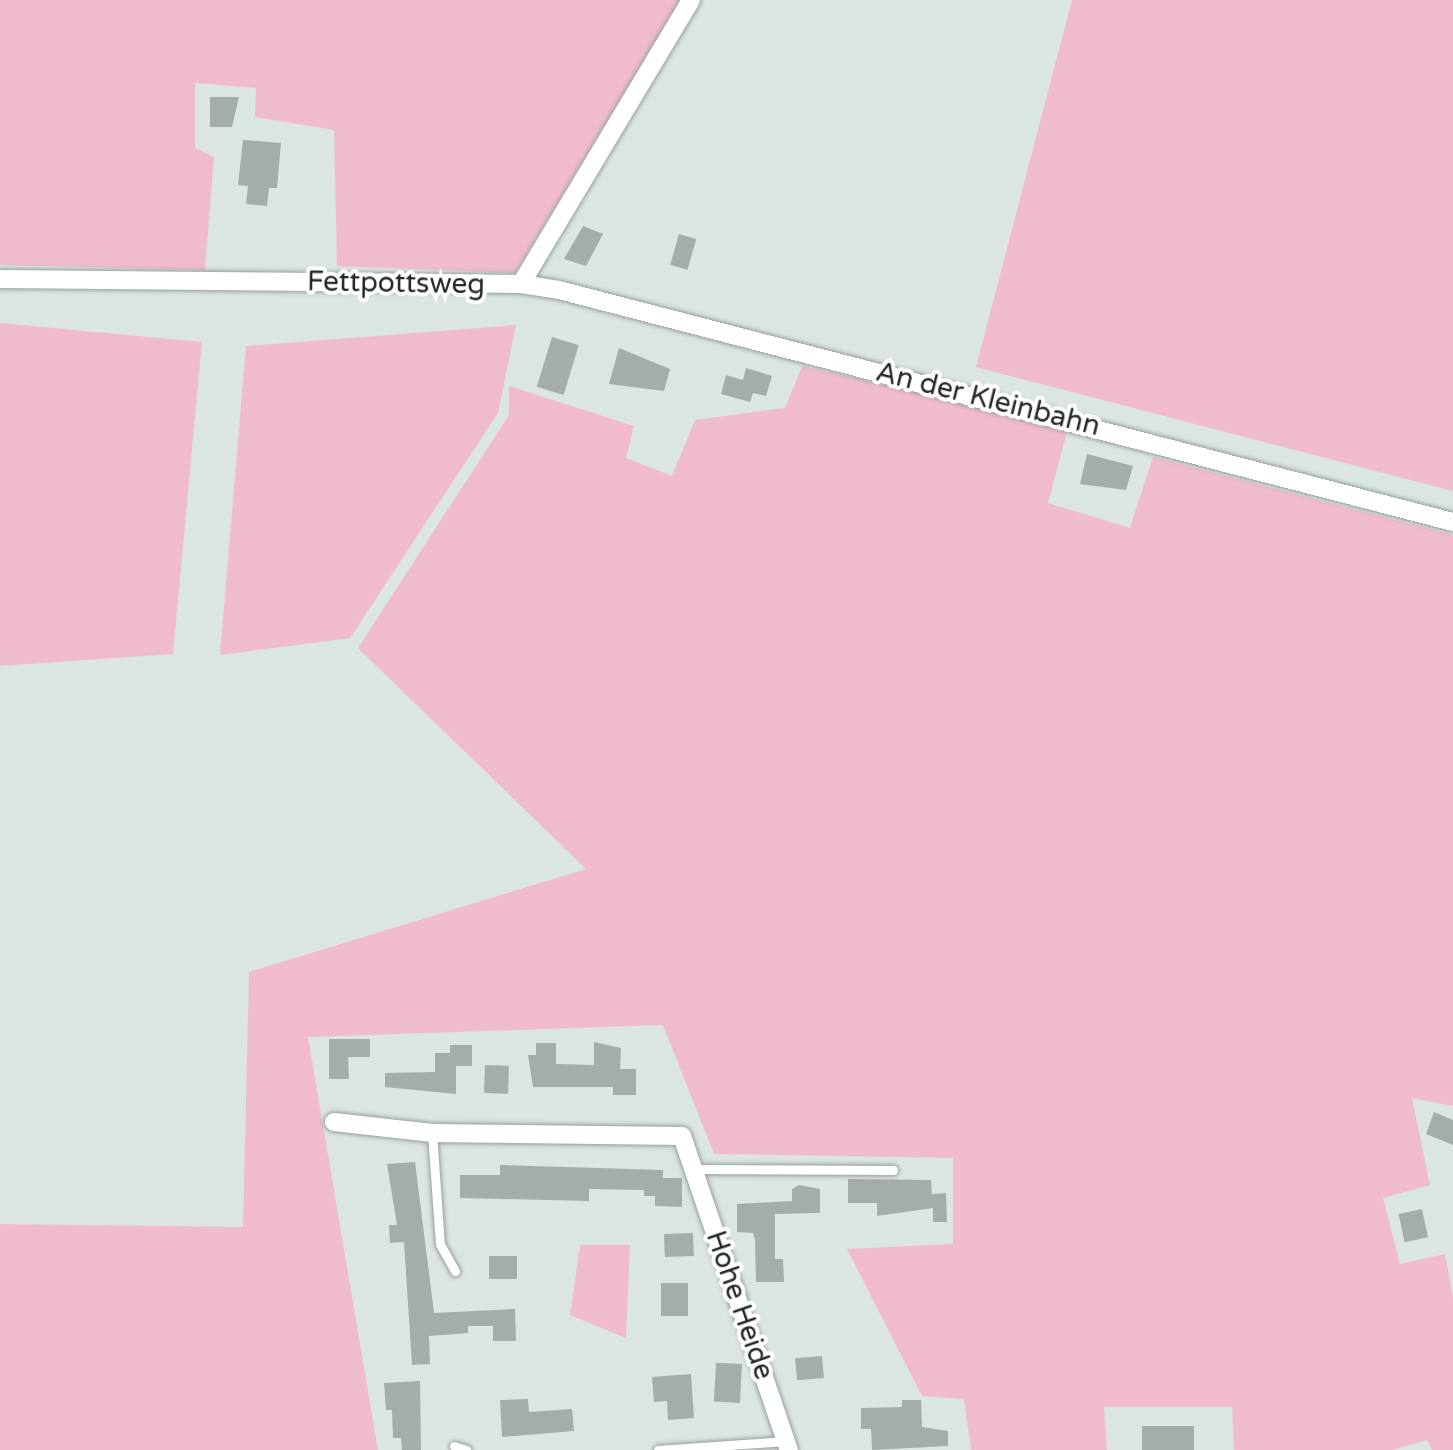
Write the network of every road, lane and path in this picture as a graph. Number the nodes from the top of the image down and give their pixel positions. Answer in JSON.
{"nodes":[{"id":1,"x":691,"y":0,"type":"edge"},
{"id":2,"x":0,"y":279,"type":"edge"},
{"id":3,"x":521,"y":284,"type":"junction"},
{"id":4,"x":1453,"y":522,"type":"edge"},
{"id":5,"x":334,"y":1122,"type":"dead end"},
{"id":6,"x":432,"y":1133,"type":"junction"},
{"id":7,"x":695,"y":1169,"type":"junction"},
{"id":8,"x":893,"y":1170,"type":"dead end"},
{"id":9,"x":455,"y":1271,"type":"dead end"},
{"id":10,"x":454,"y":1446,"type":"dead end"},
{"id":11,"x":788,"y":1446,"type":"edge"},
{"id":12,"x":466,"y":1450,"type":"edge"},
{"id":13,"x":658,"y":1450,"type":"edge"}],
"edges":[{"from":1,"to":3,"type":"street","name":"Fettpottsweg"},
{"from":2,"to":3,"type":"street","name":"Fettpottsweg"},
{"from":3,"to":4,"type":"street","name":"An der Kleinbahn"},
{"from":5,"to":6,"type":"street","name":"Hohe Heide"},
{"from":6,"to":7,"type":"street","name":"Hohe Heide"},
{"from":6,"to":9,"type":"lane"},
{"from":7,"to":8,"type":"lane"},
{"from":7,"to":11,"type":"street","name":"Hohe Heide"},
{"from":10,"to":12,"type":"lane"},
{"from":11,"to":13,"type":"lane","name":"Hohe Heide"}]}
